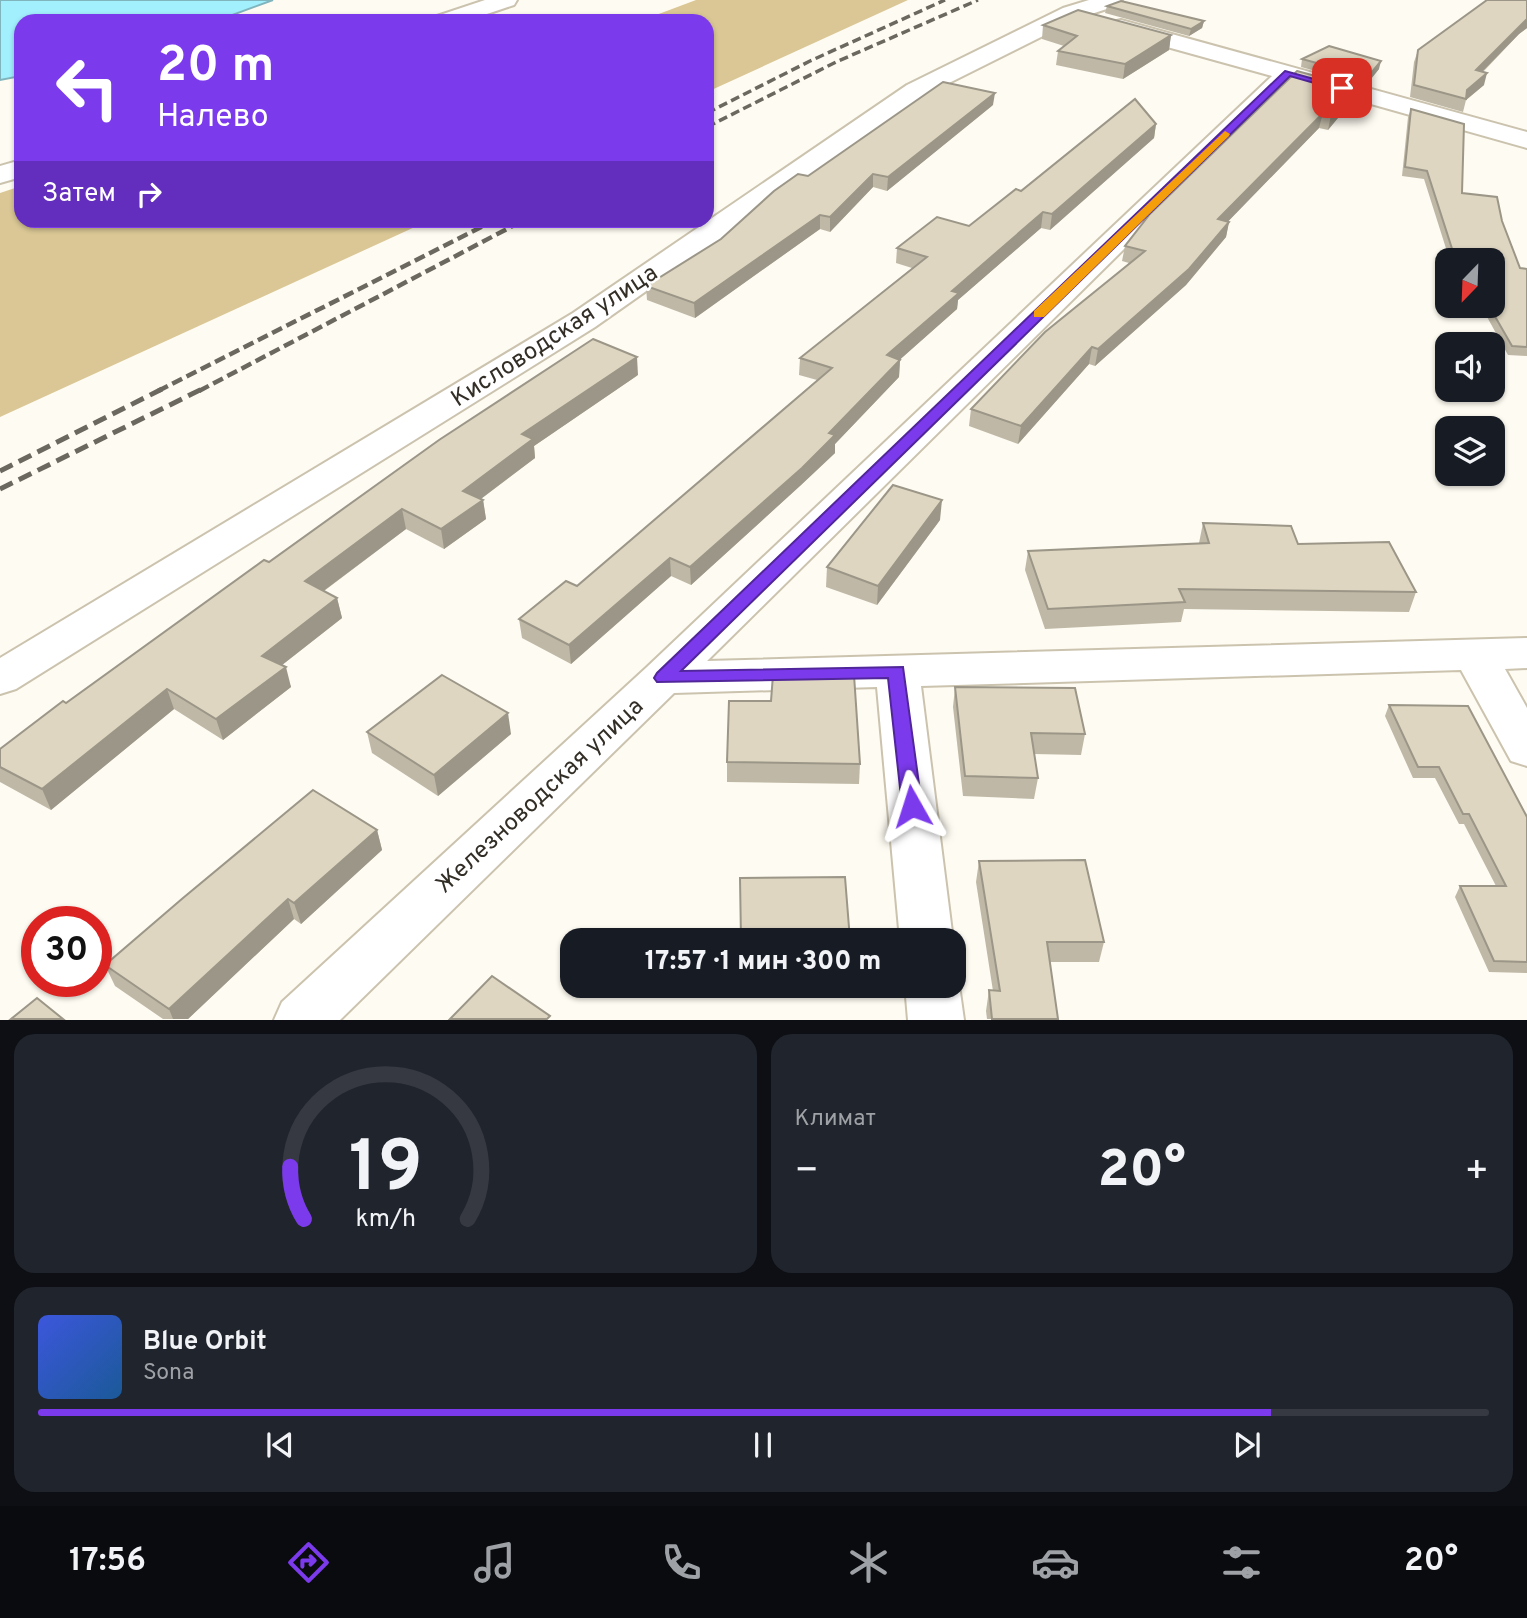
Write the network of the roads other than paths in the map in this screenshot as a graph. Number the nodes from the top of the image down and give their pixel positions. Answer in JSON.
{"nodes":[{"id":1,"x":506,"y":0,"type":"edge"},
{"id":2,"x":1111,"y":0,"type":"edge"},
{"id":3,"x":1071,"y":13,"type":"junction"},
{"id":4,"x":465,"y":14,"type":"edge"},
{"id":5,"x":1289,"y":73,"type":"junction"},
{"id":6,"x":1527,"y":140,"type":"edge"},
{"id":7,"x":1527,"y":653,"type":"edge"},
{"id":8,"x":1475,"y":655,"type":"junction"},
{"id":9,"x":897,"y":671,"type":"junction"},
{"id":10,"x":0,"y":678,"type":"edge"},
{"id":11,"x":663,"y":678,"type":"junction"},
{"id":12,"x":1527,"y":749,"type":"edge"},
{"id":13,"x":926,"y":928,"type":"edge"},
{"id":14,"x":933,"y":998,"type":"edge"},
{"id":15,"x":302,"y":1020,"type":"edge"},
{"id":16,"x":936,"y":1020,"type":"edge"}],
"edges":[{"from":1,"to":4,"type":"street"},
{"from":2,"to":3,"type":"street","name":"Кисловодская улица"},
{"from":3,"to":5,"type":"street"},
{"from":3,"to":10,"type":"street","name":"Кисловодская улица"},
{"from":5,"to":6,"type":"street"},
{"from":5,"to":11,"type":"street","name":"Железноводская улица"},
{"from":7,"to":8,"type":"street"},
{"from":8,"to":9,"type":"street"},
{"from":8,"to":12,"type":"street"},
{"from":9,"to":11,"type":"street"},
{"from":9,"to":13,"type":"street"},
{"from":11,"to":15,"type":"street","name":"Железноводская улица"},
{"from":14,"to":16,"type":"street"}]}
